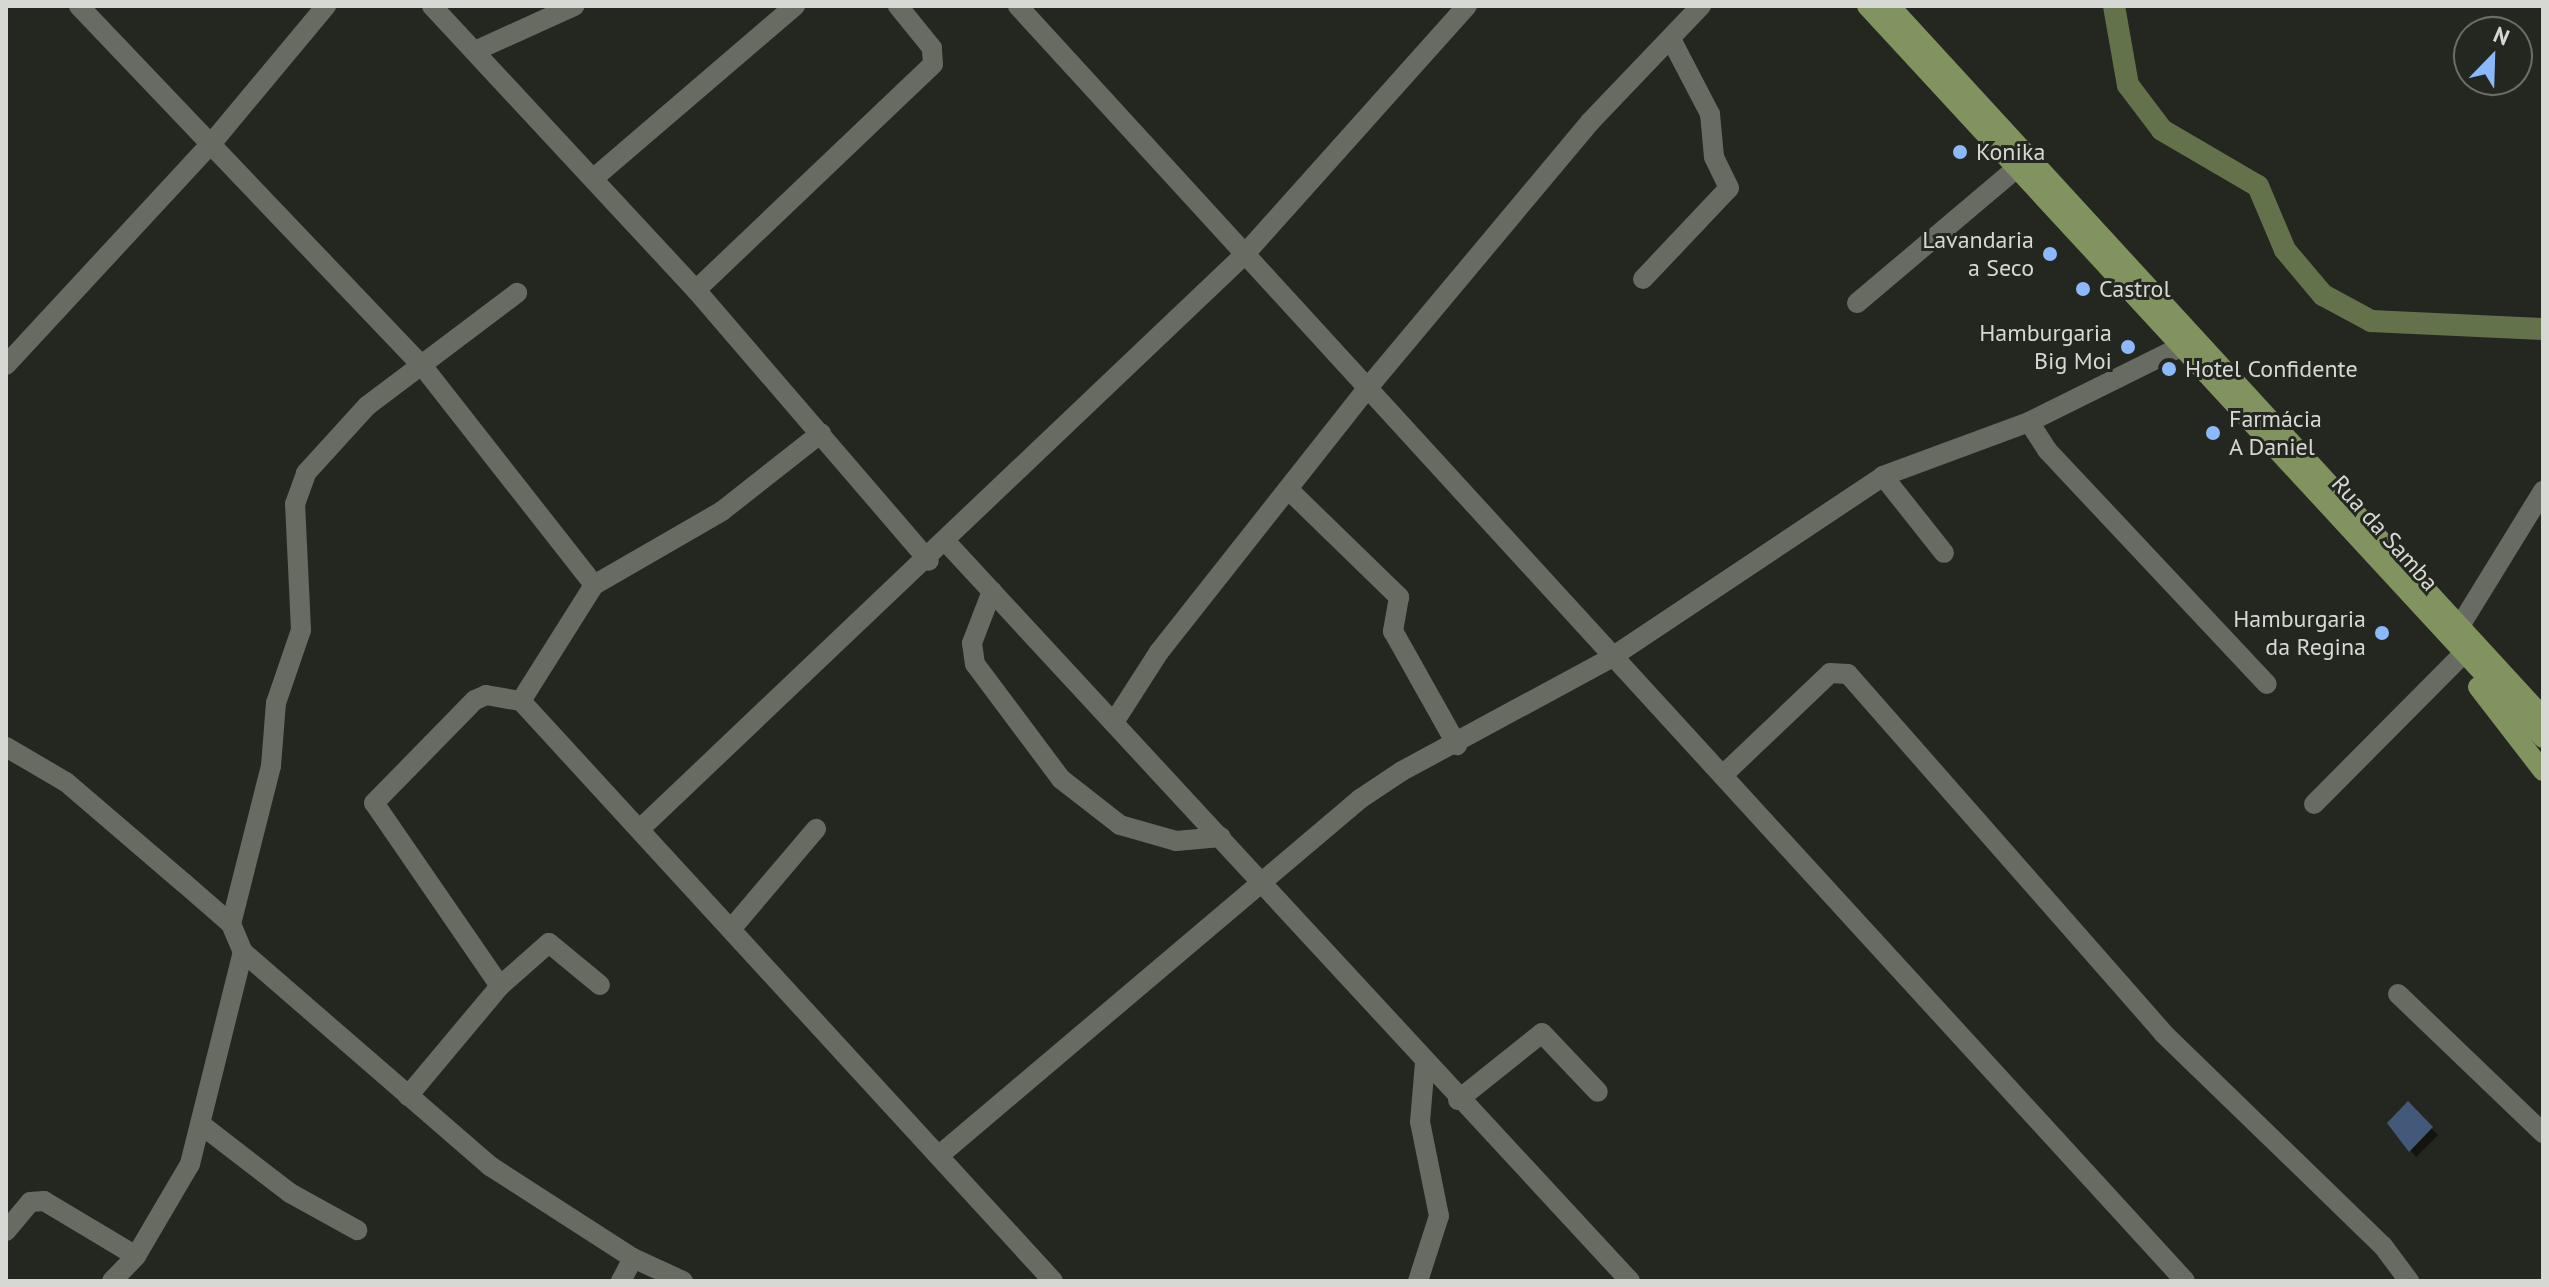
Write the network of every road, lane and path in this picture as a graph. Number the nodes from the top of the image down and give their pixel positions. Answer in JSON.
{"nodes":[{"id":1,"x":79,"y":6,"type":"edge"},
{"id":2,"x":326,"y":6,"type":"edge"},
{"id":3,"x":432,"y":6,"type":"edge"},
{"id":4,"x":574,"y":6,"type":"edge"},
{"id":5,"x":795,"y":6,"type":"edge"},
{"id":6,"x":898,"y":6,"type":"edge"},
{"id":7,"x":1018,"y":6,"type":"edge"},
{"id":8,"x":1467,"y":6,"type":"edge"},
{"id":9,"x":1701,"y":6,"type":"edge"},
{"id":10,"x":1867,"y":6,"type":"edge"},
{"id":11,"x":1890,"y":6,"type":"edge"},
{"id":12,"x":1671,"y":39,"type":"junction"},
{"id":13,"x":477,"y":50,"type":"junction"},
{"id":14,"x":211,"y":144,"type":"junction"},
{"id":15,"x":2017,"y":168,"type":"junction"},
{"id":16,"x":594,"y":178,"type":"junction"},
{"id":17,"x":1245,"y":254,"type":"junction"},
{"id":18,"x":1643,"y":279,"type":"dead end"},
{"id":19,"x":696,"y":290,"type":"junction"},
{"id":20,"x":517,"y":293,"type":"dead end"},
{"id":21,"x":1857,"y":303,"type":"dead end"},
{"id":22,"x":2178,"y":348,"type":"junction"},
{"id":23,"x":6,"y":365,"type":"edge"},
{"id":24,"x":424,"y":368,"type":"junction"},
{"id":25,"x":1366,"y":390,"type":"junction"},
{"id":26,"x":2029,"y":422,"type":"junction"},
{"id":27,"x":821,"y":433,"type":"junction"},
{"id":28,"x":1883,"y":476,"type":"junction"},
{"id":29,"x":2543,"y":491,"type":"edge"},
{"id":30,"x":1291,"y":492,"type":"junction"},
{"id":31,"x":948,"y":544,"type":"junction"},
{"id":32,"x":1944,"y":553,"type":"dead end"},
{"id":33,"x":929,"y":561,"type":"junction"},
{"id":34,"x":594,"y":585,"type":"junction"},
{"id":35,"x":992,"y":591,"type":"junction"},
{"id":36,"x":2432,"y":591,"type":"junction"},
{"id":37,"x":2419,"y":611,"type":"junction"},
{"id":38,"x":2463,"y":621,"type":"junction"},
{"id":39,"x":1609,"y":659,"type":"junction"},
{"id":40,"x":2457,"y":660,"type":"junction"},
{"id":41,"x":2267,"y":684,"type":"dead end"},
{"id":42,"x":2543,"y":696,"type":"edge"},
{"id":43,"x":521,"y":701,"type":"junction"},
{"id":44,"x":2543,"y":717,"type":"edge"},
{"id":45,"x":1116,"y":719,"type":"junction"},
{"id":46,"x":2543,"y":738,"type":"edge"},
{"id":47,"x":1457,"y":745,"type":"junction"},
{"id":48,"x":6,"y":747,"type":"edge"},
{"id":49,"x":2543,"y":771,"type":"edge"},
{"id":50,"x":1723,"y":775,"type":"junction"},
{"id":51,"x":2314,"y":804,"type":"dead end"},
{"id":52,"x":640,"y":829,"type":"junction"},
{"id":53,"x":816,"y":829,"type":"dead end"},
{"id":54,"x":1221,"y":837,"type":"junction"},
{"id":55,"x":1262,"y":883,"type":"junction"},
{"id":56,"x":231,"y":924,"type":"junction"},
{"id":57,"x":732,"y":928,"type":"junction"},
{"id":58,"x":243,"y":952,"type":"junction"},
{"id":59,"x":600,"y":985,"type":"dead end"},
{"id":60,"x":500,"y":986,"type":"junction"},
{"id":61,"x":2398,"y":994,"type":"dead end"},
{"id":62,"x":1425,"y":1063,"type":"junction"},
{"id":63,"x":1598,"y":1092,"type":"dead end"},
{"id":64,"x":408,"y":1096,"type":"junction"},
{"id":65,"x":1458,"y":1100,"type":"junction"},
{"id":66,"x":203,"y":1126,"type":"junction"},
{"id":67,"x":2543,"y":1133,"type":"edge"},
{"id":68,"x":942,"y":1153,"type":"junction"},
{"id":69,"x":357,"y":1230,"type":"dead end"},
{"id":70,"x":6,"y":1231,"type":"edge"},
{"id":71,"x":136,"y":1256,"type":"junction"},
{"id":72,"x":633,"y":1258,"type":"junction"},
{"id":73,"x":112,"y":1281,"type":"edge"},
{"id":74,"x":621,"y":1281,"type":"edge"},
{"id":75,"x":683,"y":1281,"type":"edge"},
{"id":76,"x":1053,"y":1281,"type":"edge"},
{"id":77,"x":1418,"y":1281,"type":"edge"},
{"id":78,"x":1630,"y":1281,"type":"edge"},
{"id":79,"x":2185,"y":1281,"type":"edge"},
{"id":80,"x":2409,"y":1281,"type":"edge"}],
"edges":[{"from":1,"to":14,"type":"street"},
{"from":2,"to":14,"type":"street"},
{"from":3,"to":13,"type":"street"},
{"from":4,"to":13,"type":"street"},
{"from":5,"to":16,"type":"street"},
{"from":6,"to":19,"type":"street"},
{"from":7,"to":17,"type":"street"},
{"from":8,"to":17,"type":"street"},
{"from":9,"to":12,"type":"street"},
{"from":10,"to":15,"type":"main road","name":"Rua da Samba"},
{"from":11,"to":36,"type":"main road","name":"Rua da Samba"},
{"from":12,"to":18,"type":"street"},
{"from":12,"to":25,"type":"street"},
{"from":13,"to":16,"type":"street"},
{"from":14,"to":23,"type":"street"},
{"from":14,"to":24,"type":"street"},
{"from":15,"to":21,"type":"street"},
{"from":15,"to":22,"type":"main road","name":"Rua da Samba"},
{"from":16,"to":19,"type":"street"},
{"from":17,"to":25,"type":"street"},
{"from":17,"to":31,"type":"street"},
{"from":19,"to":27,"type":"street"},
{"from":20,"to":24,"type":"street"},
{"from":22,"to":26,"type":"street"},
{"from":22,"to":37,"type":"main road","name":"Rua da Samba"},
{"from":24,"to":34,"type":"street"},
{"from":24,"to":56,"type":"street"},
{"from":25,"to":30,"type":"street"},
{"from":25,"to":39,"type":"street"},
{"from":26,"to":28,"type":"street"},
{"from":26,"to":41,"type":"street"},
{"from":27,"to":33,"type":"street"},
{"from":27,"to":34,"type":"street"},
{"from":28,"to":32,"type":"street"},
{"from":28,"to":39,"type":"street"},
{"from":29,"to":38,"type":"street"},
{"from":30,"to":45,"type":"street"},
{"from":30,"to":47,"type":"street"},
{"from":31,"to":33,"type":"street"},
{"from":31,"to":35,"type":"street"},
{"from":33,"to":52,"type":"street"},
{"from":34,"to":43,"type":"street"},
{"from":35,"to":45,"type":"street"},
{"from":35,"to":54,"type":"street"},
{"from":36,"to":38,"type":"main road"},
{"from":36,"to":44,"type":"main road","name":"Rua da Samba"},
{"from":37,"to":40,"type":"main road"},
{"from":37,"to":46,"type":"main road","name":"Rua da Samba"},
{"from":38,"to":42,"type":"main road"},
{"from":39,"to":47,"type":"street"},
{"from":39,"to":50,"type":"street"},
{"from":40,"to":49,"type":"main road"},
{"from":40,"to":51,"type":"street"},
{"from":43,"to":52,"type":"street"},
{"from":43,"to":60,"type":"street"},
{"from":45,"to":54,"type":"street"},
{"from":47,"to":55,"type":"street"},
{"from":48,"to":56,"type":"street"},
{"from":50,"to":79,"type":"street"},
{"from":50,"to":80,"type":"street"},
{"from":52,"to":57,"type":"street"},
{"from":53,"to":57,"type":"street"},
{"from":54,"to":55,"type":"street"},
{"from":55,"to":62,"type":"street"},
{"from":55,"to":68,"type":"street"},
{"from":56,"to":58,"type":"street"},
{"from":57,"to":68,"type":"street"},
{"from":58,"to":64,"type":"street"},
{"from":58,"to":66,"type":"street"},
{"from":59,"to":60,"type":"street"},
{"from":60,"to":64,"type":"street"},
{"from":61,"to":67,"type":"street"},
{"from":62,"to":65,"type":"street"},
{"from":62,"to":77,"type":"street"},
{"from":63,"to":65,"type":"street"},
{"from":64,"to":72,"type":"street"},
{"from":65,"to":78,"type":"street"},
{"from":66,"to":69,"type":"street"},
{"from":66,"to":71,"type":"street"},
{"from":68,"to":76,"type":"street"},
{"from":70,"to":71,"type":"street"},
{"from":71,"to":73,"type":"street"},
{"from":72,"to":74,"type":"street"},
{"from":72,"to":75,"type":"street"}]}
